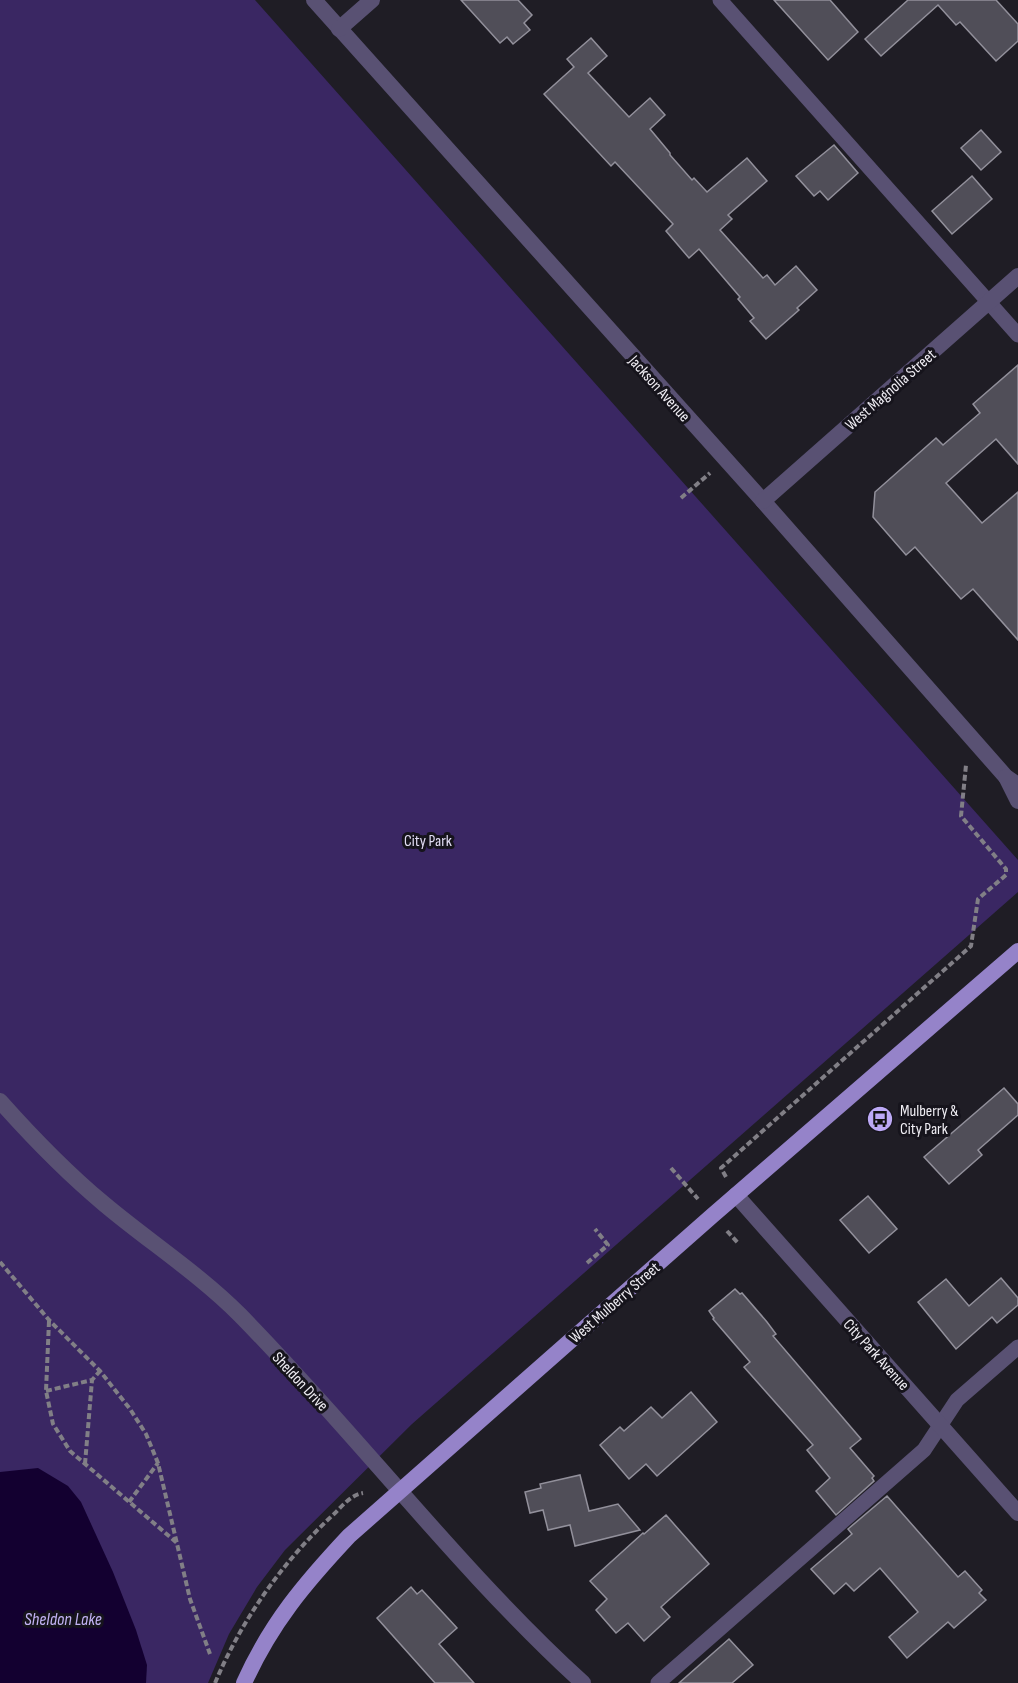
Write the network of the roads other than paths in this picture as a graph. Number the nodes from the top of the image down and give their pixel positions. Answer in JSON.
{"nodes":[{"id":1,"x":314,"y":0,"type":"edge"},
{"id":2,"x":372,"y":0,"type":"edge"},
{"id":3,"x":720,"y":0,"type":"edge"},
{"id":4,"x":339,"y":29,"type":"junction"},
{"id":5,"x":1018,"y":276,"type":"edge"},
{"id":6,"x":989,"y":302,"type":"junction"},
{"id":7,"x":1018,"y":335,"type":"edge"},
{"id":8,"x":763,"y":501,"type":"junction"},
{"id":9,"x":1012,"y":781,"type":"edge"},
{"id":10,"x":1018,"y":801,"type":"edge"},
{"id":11,"x":1018,"y":951,"type":"edge"},
{"id":12,"x":0,"y":1101,"type":"edge"},
{"id":13,"x":736,"y":1195,"type":"junction"},
{"id":14,"x":1018,"y":1347,"type":"edge"},
{"id":15,"x":940,"y":1425,"type":"junction"},
{"id":16,"x":400,"y":1490,"type":"junction"},
{"id":17,"x":1018,"y":1513,"type":"edge"},
{"id":18,"x":244,"y":1683,"type":"edge"},
{"id":19,"x":583,"y":1683,"type":"edge"},
{"id":20,"x":658,"y":1683,"type":"edge"}],
"edges":[{"from":1,"to":4,"type":"street","name":"Jackson Avenue"},
{"from":2,"to":4,"type":"street"},
{"from":3,"to":6,"type":"lane"},
{"from":4,"to":8,"type":"street","name":"Jackson Avenue"},
{"from":5,"to":6,"type":"street","name":"West Magnolia Street"},
{"from":6,"to":7,"type":"lane"},
{"from":6,"to":8,"type":"street","name":"West Magnolia Street"},
{"from":8,"to":9,"type":"street","name":"Jackson Avenue"},
{"from":9,"to":10,"type":"street","name":"Jackson Avenue"},
{"from":11,"to":13,"type":"main road","name":"West Mulberry Street"},
{"from":12,"to":16,"type":"street","name":"Sheldon Drive"},
{"from":13,"to":15,"type":"street","name":"City Park Avenue"},
{"from":13,"to":16,"type":"main road","name":"West Mulberry Street"},
{"from":14,"to":15,"type":"lane"},
{"from":15,"to":17,"type":"street","name":"City Park Avenue"},
{"from":15,"to":20,"type":"lane"},
{"from":16,"to":18,"type":"main road","name":"West Mulberry Street"},
{"from":16,"to":19,"type":"street","name":"Sheldon Drive"}]}
